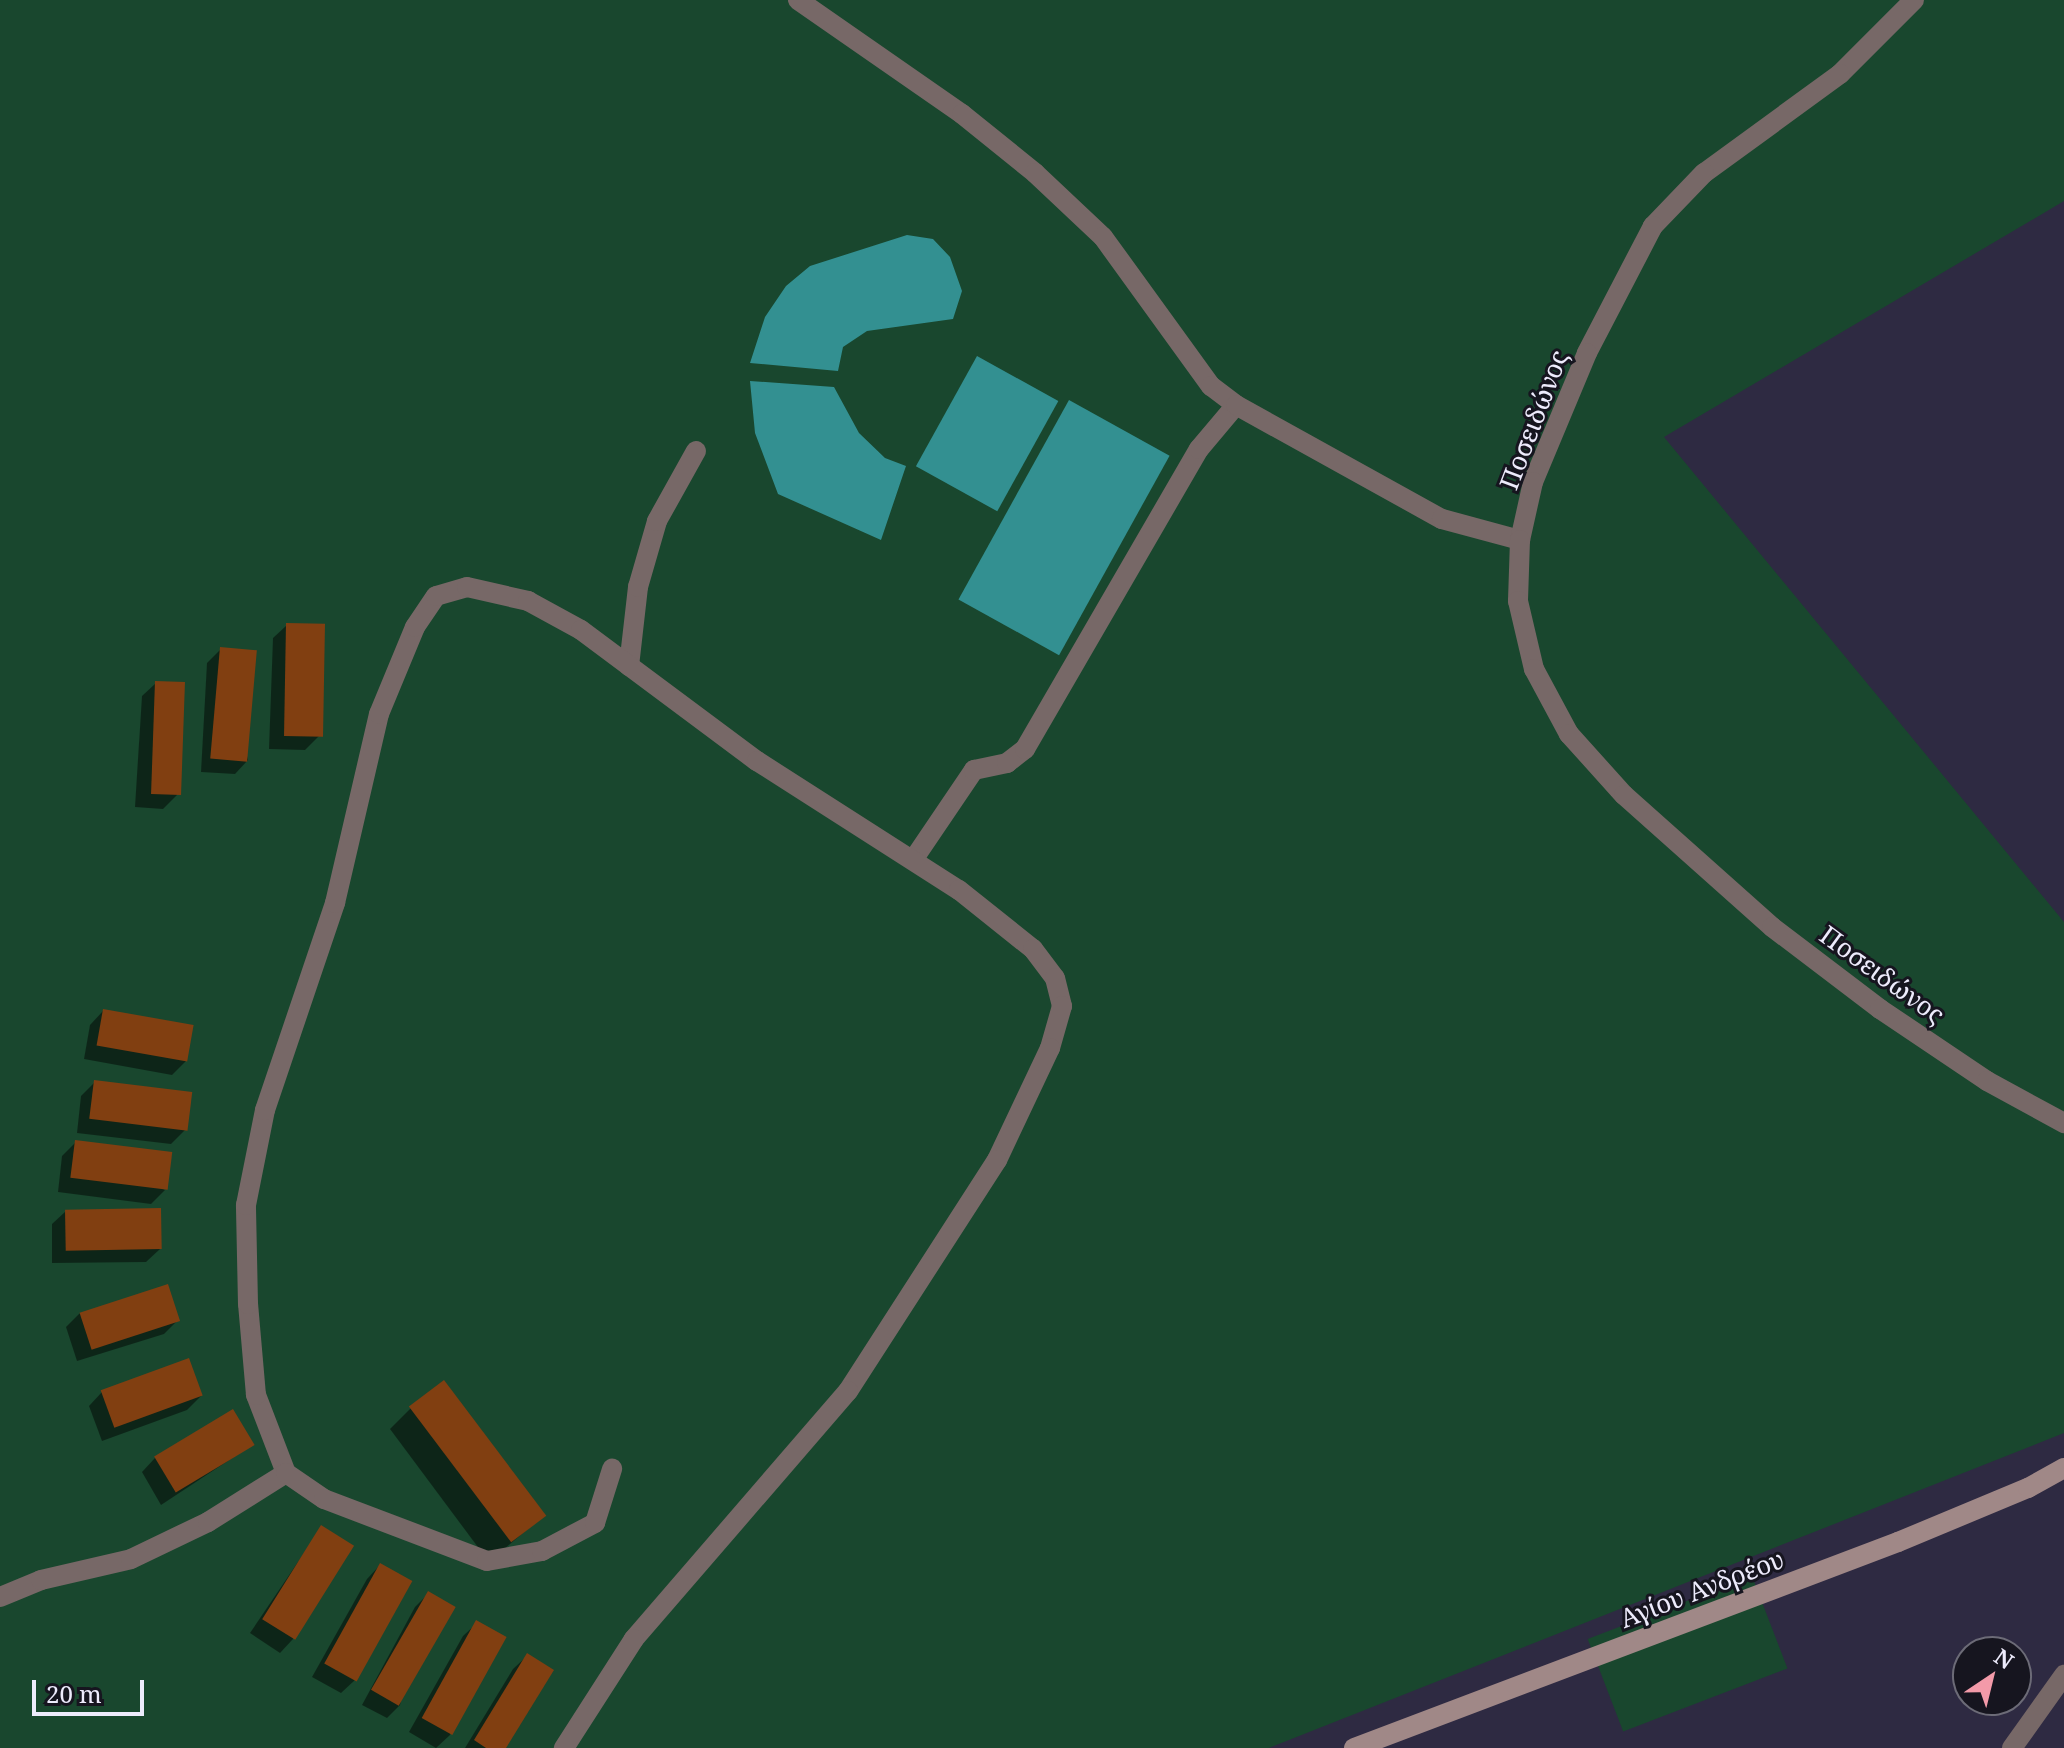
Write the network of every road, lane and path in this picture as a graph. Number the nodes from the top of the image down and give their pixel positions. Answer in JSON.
{"nodes":[{"id":1,"x":798,"y":0,"type":"edge"},
{"id":2,"x":1914,"y":0,"type":"edge"},
{"id":3,"x":1236,"y":405,"type":"junction"},
{"id":4,"x":696,"y":451,"type":"dead end"},
{"id":5,"x":1520,"y":540,"type":"junction"},
{"id":6,"x":629,"y":666,"type":"junction"},
{"id":7,"x":913,"y":860,"type":"junction"},
{"id":8,"x":2064,"y":1123,"type":"edge"},
{"id":9,"x":2064,"y":1468,"type":"edge"},
{"id":10,"x":612,"y":1469,"type":"dead end"},
{"id":11,"x":286,"y":1473,"type":"junction"},
{"id":12,"x":0,"y":1597,"type":"edge"},
{"id":13,"x":2064,"y":1675,"type":"edge"},
{"id":14,"x":564,"y":1748,"type":"edge"},
{"id":15,"x":1354,"y":1748,"type":"edge"},
{"id":16,"x":2012,"y":1748,"type":"edge"}],
"edges":[{"from":1,"to":3,"type":"street"},
{"from":2,"to":5,"type":"street","name":"Ποσειδώνος"},
{"from":3,"to":5,"type":"street"},
{"from":3,"to":7,"type":"street"},
{"from":4,"to":6,"type":"street"},
{"from":5,"to":8,"type":"street","name":"Ποσειδώνος"},
{"from":6,"to":7,"type":"street"},
{"from":6,"to":11,"type":"street"},
{"from":7,"to":14,"type":"street"},
{"from":9,"to":15,"type":"main road","name":"Αγίου Ανδρέου"},
{"from":10,"to":11,"type":"street"},
{"from":11,"to":12,"type":"street"},
{"from":13,"to":16,"type":"street"}]}
